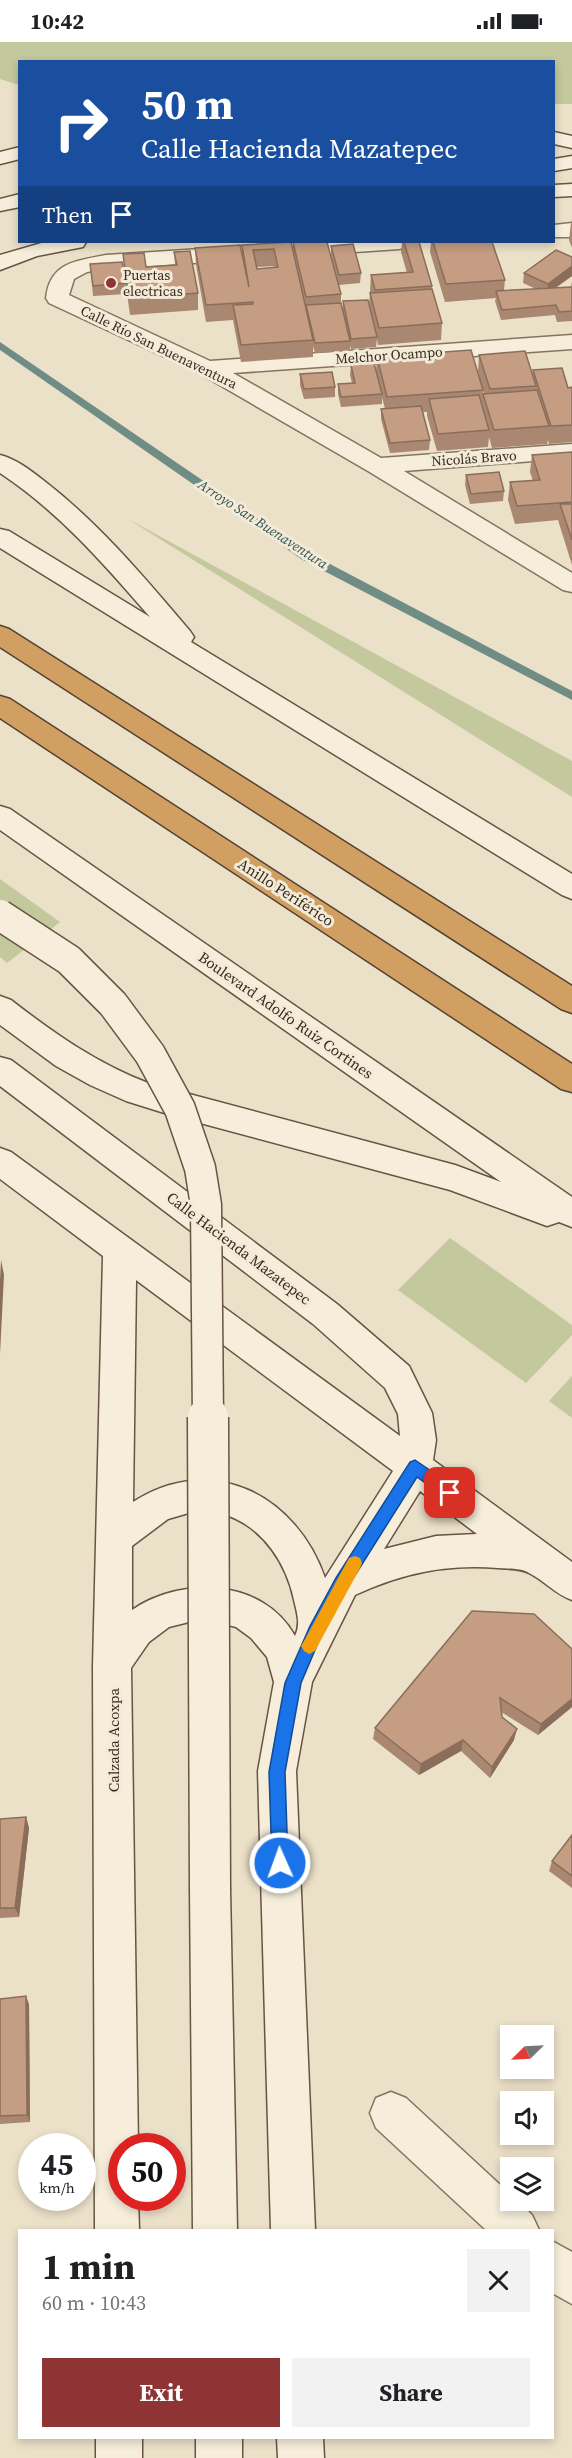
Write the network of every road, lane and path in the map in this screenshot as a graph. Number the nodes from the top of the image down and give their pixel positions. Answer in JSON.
{"nodes":[{"id":1,"x":555,"y":138,"type":"edge"},
{"id":2,"x":572,"y":142,"type":"edge"},
{"id":3,"x":18,"y":154,"type":"edge"},
{"id":4,"x":0,"y":159,"type":"edge"},
{"id":5,"x":572,"y":162,"type":"edge"},
{"id":6,"x":555,"y":165,"type":"edge"},
{"id":7,"x":572,"y":190,"type":"edge"},
{"id":8,"x":555,"y":191,"type":"edge"},
{"id":9,"x":18,"y":200,"type":"edge"},
{"id":10,"x":0,"y":205,"type":"edge"},
{"id":11,"x":572,"y":207,"type":"edge"},
{"id":12,"x":555,"y":208,"type":"edge"},
{"id":13,"x":572,"y":230,"type":"edge"},
{"id":14,"x":555,"y":231,"type":"edge"},
{"id":15,"x":18,"y":242,"type":"edge"},
{"id":16,"x":70,"y":243,"type":"edge"},
{"id":17,"x":384,"y":243,"type":"edge"},
{"id":18,"x":0,"y":249,"type":"edge"},
{"id":19,"x":0,"y":263,"type":"edge"},
{"id":20,"x":572,"y":342,"type":"edge"},
{"id":21,"x":207,"y":368,"type":"junction"},
{"id":22,"x":572,"y":451,"type":"edge"},
{"id":23,"x":0,"y":462,"type":"edge"},
{"id":24,"x":377,"y":466,"type":"junction"},
{"id":25,"x":0,"y":537,"type":"edge"},
{"id":26,"x":567,"y":579,"type":"edge"},
{"id":27,"x":0,"y":635,"type":"edge"},
{"id":28,"x":203,"y":662,"type":"junction"},
{"id":29,"x":0,"y":705,"type":"edge"},
{"id":30,"x":0,"y":816,"type":"edge"},
{"id":31,"x":572,"y":888,"type":"edge"},
{"id":32,"x":0,"y":915,"type":"edge"},
{"id":33,"x":572,"y":1001,"type":"edge"},
{"id":34,"x":0,"y":1008,"type":"edge"},
{"id":35,"x":0,"y":1069,"type":"edge"},
{"id":36,"x":572,"y":1080,"type":"edge"},
{"id":37,"x":0,"y":1161,"type":"edge"},
{"id":38,"x":572,"y":1214,"type":"edge"},
{"id":39,"x":572,"y":1224,"type":"edge"},
{"id":40,"x":120,"y":1249,"type":"junction"},
{"id":41,"x":415,"y":1467,"type":"junction"},
{"id":42,"x":115,"y":1539,"type":"junction"},
{"id":43,"x":539,"y":1557,"type":"junction"},
{"id":44,"x":342,"y":1583,"type":"junction"},
{"id":45,"x":572,"y":1583,"type":"edge"},
{"id":46,"x":318,"y":1628,"type":"junction"},
{"id":47,"x":112,"y":1666,"type":"junction"},
{"id":48,"x":293,"y":1683,"type":"junction"},
{"id":49,"x":391,"y":2113,"type":"dead end"},
{"id":50,"x":117,"y":2229,"type":"edge"},
{"id":51,"x":215,"y":2229,"type":"edge"},
{"id":52,"x":293,"y":2229,"type":"edge"},
{"id":53,"x":516,"y":2229,"type":"edge"},
{"id":54,"x":554,"y":2266,"type":"edge"},
{"id":55,"x":572,"y":2282,"type":"edge"},
{"id":56,"x":118,"y":2439,"type":"edge"},
{"id":57,"x":219,"y":2439,"type":"edge"},
{"id":58,"x":300,"y":2439,"type":"edge"},
{"id":59,"x":119,"y":2458,"type":"edge"},
{"id":60,"x":219,"y":2458,"type":"edge"},
{"id":61,"x":301,"y":2458,"type":"edge"}],
"edges":[{"from":1,"to":2,"type":"main road"},
{"from":3,"to":4,"type":"main road"},
{"from":5,"to":6,"type":"main road"},
{"from":7,"to":8,"type":"main road"},
{"from":9,"to":10,"type":"main road"},
{"from":11,"to":12,"type":"main road"},
{"from":13,"to":14,"type":"main road"},
{"from":15,"to":18,"type":"main road"},
{"from":16,"to":19,"type":"main road"},
{"from":17,"to":21,"type":"main road","name":"Calle Río San Buenaventura"},
{"from":20,"to":21,"type":"main road","name":"Melchor Ocampo"},
{"from":21,"to":24,"type":"main road","name":"Calle Río San Buenaventura"},
{"from":22,"to":24,"type":"main road","name":"Nicolás Bravo"},
{"from":23,"to":28,"type":"main road"},
{"from":24,"to":26,"type":"main road","name":"Calle Río San Buenaventura"},
{"from":25,"to":28,"type":"main road"},
{"from":27,"to":33,"type":"highway"},
{"from":28,"to":31,"type":"main road"},
{"from":29,"to":36,"type":"highway","name":"Anillo Periférico"},
{"from":30,"to":38,"type":"main road","name":"Boulevard Adolfo Ruiz Cortines"},
{"from":32,"to":51,"type":"main road","bridge":true},
{"from":34,"to":39,"type":"main road"},
{"from":35,"to":41,"type":"main road","name":"Calle Hacienda Mazatepec"},
{"from":37,"to":40,"type":"main road"},
{"from":40,"to":41,"type":"main road"},
{"from":40,"to":42,"type":"main road","name":"Calzada Acoxpa"},
{"from":41,"to":43,"type":"main road"},
{"from":41,"to":44,"type":"main road"},
{"from":42,"to":46,"type":"main road"},
{"from":42,"to":47,"type":"main road","name":"Calzada Acoxpa"},
{"from":43,"to":44,"type":"main road"},
{"from":43,"to":45,"type":"main road"},
{"from":44,"to":46,"type":"main road"},
{"from":46,"to":48,"type":"main road"},
{"from":47,"to":48,"type":"main road"},
{"from":47,"to":50,"type":"main road","name":"Calzada Acoxpa"},
{"from":48,"to":52,"type":"main road"},
{"from":49,"to":53,"type":"main road"},
{"from":54,"to":55,"type":"main road"},
{"from":56,"to":59,"type":"main road"},
{"from":57,"to":60,"type":"main road"},
{"from":58,"to":61,"type":"main road"}]}
